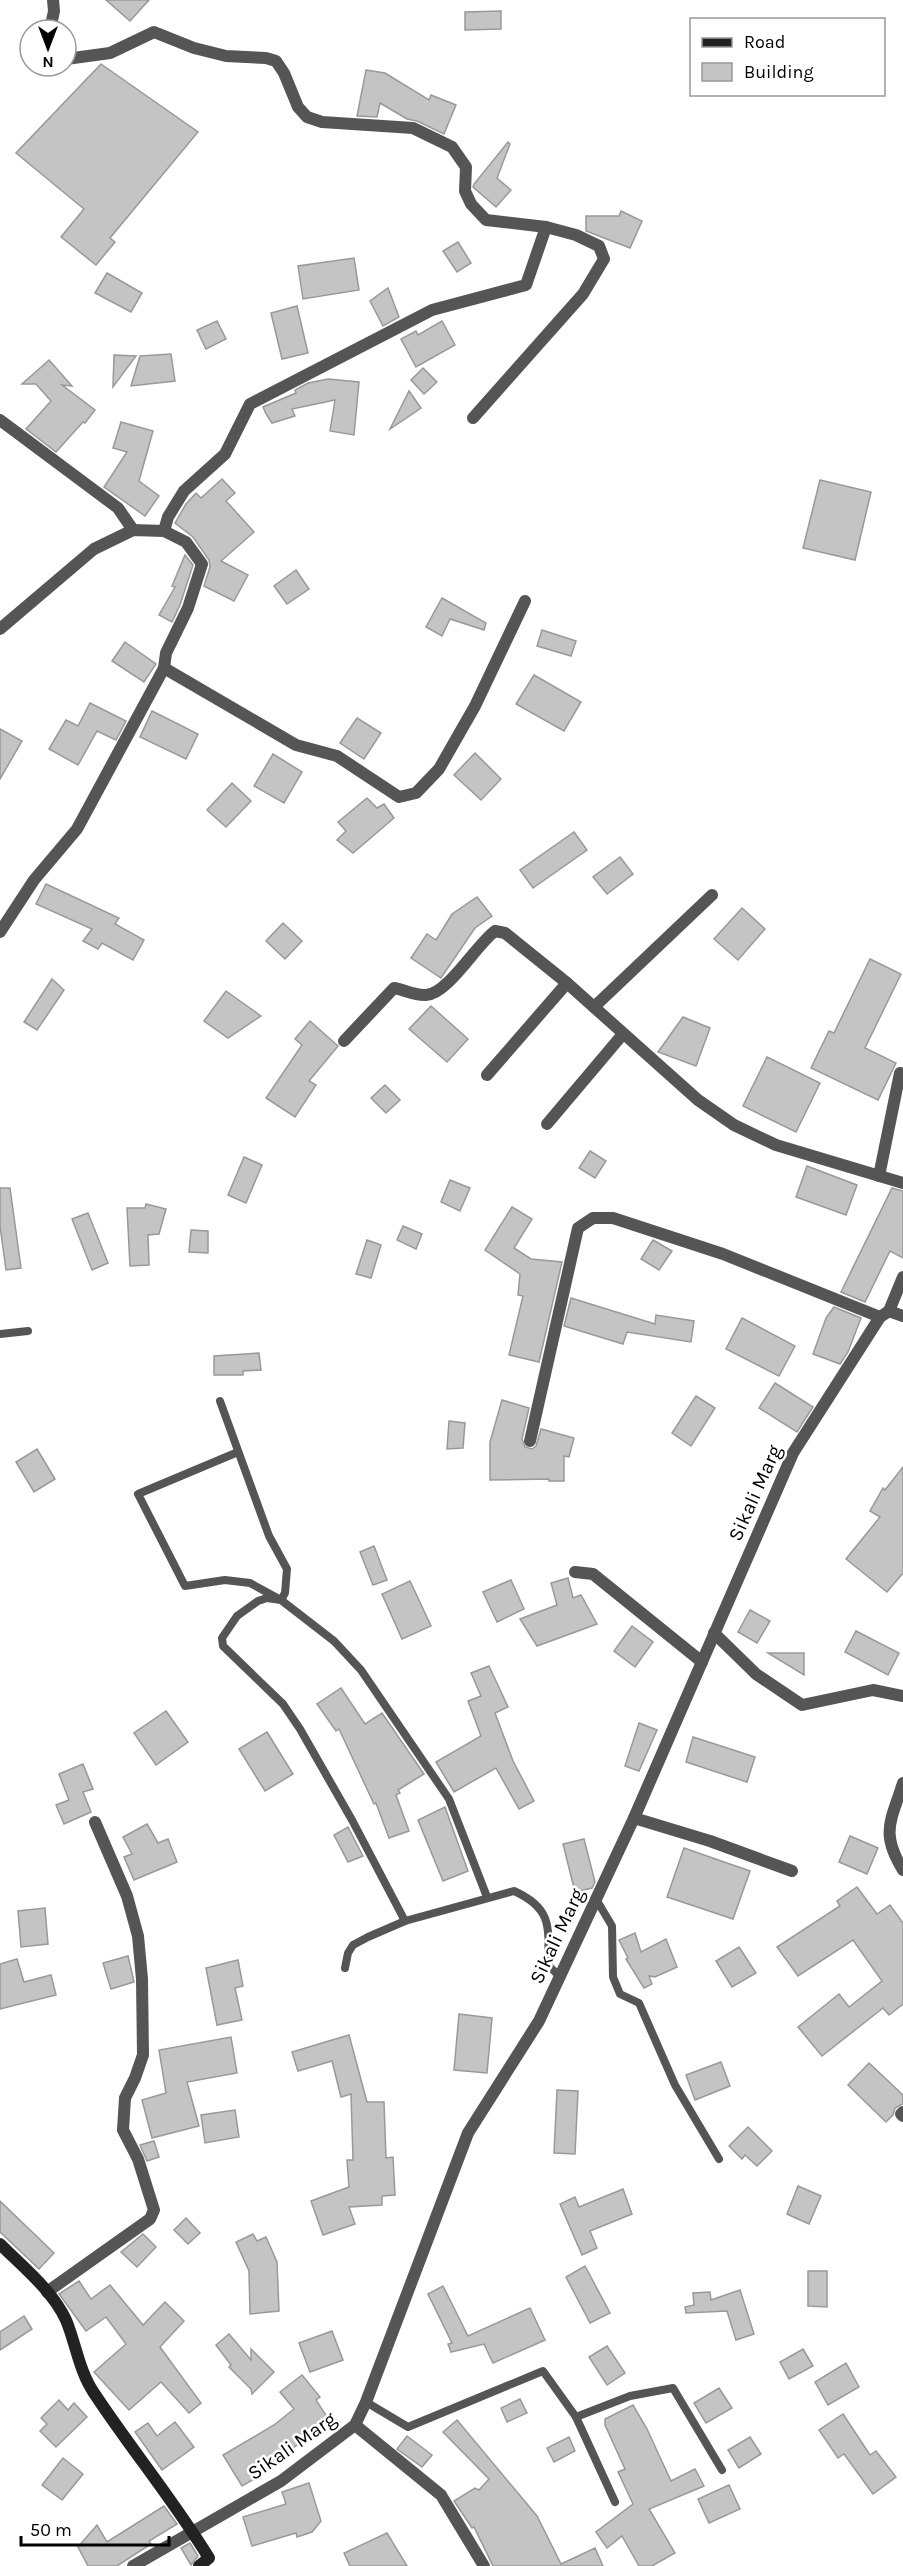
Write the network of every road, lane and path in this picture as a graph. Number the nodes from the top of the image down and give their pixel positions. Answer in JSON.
{"nodes":[{"id":1,"x":53,"y":0,"type":"edge"},
{"id":2,"x":53,"y":18,"type":"edge"},
{"id":3,"x":78,"y":57,"type":"edge"},
{"id":4,"x":546,"y":227,"type":"junction"},
{"id":5,"x":472,"y":418,"type":"dead end"},
{"id":6,"x":0,"y":420,"type":"edge"},
{"id":7,"x":133,"y":530,"type":"junction"},
{"id":8,"x":164,"y":531,"type":"junction"},
{"id":9,"x":525,"y":601,"type":"dead end"},
{"id":10,"x":0,"y":629,"type":"edge"},
{"id":11,"x":164,"y":668,"type":"junction"},
{"id":12,"x":712,"y":895,"type":"dead end"},
{"id":13,"x":0,"y":933,"type":"edge"},
{"id":14,"x":567,"y":983,"type":"junction"},
{"id":15,"x":594,"y":1007,"type":"junction"},
{"id":16,"x":623,"y":1034,"type":"junction"},
{"id":17,"x":344,"y":1041,"type":"dead end"},
{"id":18,"x":900,"y":1073,"type":"dead end"},
{"id":19,"x":487,"y":1075,"type":"dead end"},
{"id":20,"x":547,"y":1124,"type":"dead end"},
{"id":21,"x":879,"y":1176,"type":"junction"},
{"id":22,"x":903,"y":1183,"type":"edge"},
{"id":23,"x":903,"y":1277,"type":"edge"},
{"id":24,"x":885,"y":1314,"type":"junction"},
{"id":25,"x":903,"y":1316,"type":"edge"},
{"id":26,"x":28,"y":1331,"type":"dead end"},
{"id":27,"x":0,"y":1334,"type":"edge"},
{"id":28,"x":220,"y":1401,"type":"dead end"},
{"id":29,"x":530,"y":1441,"type":"dead end"},
{"id":30,"x":238,"y":1452,"type":"junction"},
{"id":31,"x":575,"y":1572,"type":"dead end"},
{"id":32,"x":281,"y":1600,"type":"junction"},
{"id":33,"x":714,"y":1633,"type":"junction"},
{"id":34,"x":702,"y":1662,"type":"junction"},
{"id":35,"x":903,"y":1696,"type":"edge"},
{"id":36,"x":903,"y":1783,"type":"edge"},
{"id":37,"x":634,"y":1818,"type":"junction"},
{"id":38,"x":95,"y":1822,"type":"dead end"},
{"id":39,"x":903,"y":1870,"type":"edge"},
{"id":40,"x":792,"y":1871,"type":"dead end"},
{"id":41,"x":487,"y":1898,"type":"junction"},
{"id":42,"x":596,"y":1899,"type":"junction"},
{"id":43,"x":405,"y":1921,"type":"junction"},
{"id":44,"x":345,"y":1968,"type":"dead end"},
{"id":45,"x":560,"y":1977,"type":"junction"},
{"id":46,"x":903,"y":2112,"type":"edge"},
{"id":47,"x":903,"y":2116,"type":"edge"},
{"id":48,"x":719,"y":2159,"type":"dead end"},
{"id":49,"x":0,"y":2244,"type":"edge"},
{"id":50,"x":47,"y":2292,"type":"junction"},
{"id":51,"x":366,"y":2402,"type":"junction"},
{"id":52,"x":576,"y":2416,"type":"junction"},
{"id":53,"x":355,"y":2425,"type":"junction"},
{"id":54,"x":722,"y":2470,"type":"dead end"},
{"id":55,"x":615,"y":2502,"type":"dead end"},
{"id":56,"x":193,"y":2532,"type":"junction"},
{"id":57,"x":207,"y":2563,"type":"edge"},
{"id":58,"x":133,"y":2566,"type":"edge"},
{"id":59,"x":484,"y":2566,"type":"edge"}],
"edges":[{"from":1,"to":2,"type":"street"},
{"from":3,"to":4,"type":"street"},
{"from":4,"to":5,"type":"street"},
{"from":4,"to":8,"type":"street"},
{"from":6,"to":7,"type":"street"},
{"from":7,"to":8,"type":"street"},
{"from":7,"to":10,"type":"street"},
{"from":8,"to":11,"type":"street"},
{"from":9,"to":11,"type":"street"},
{"from":11,"to":13,"type":"street"},
{"from":12,"to":15,"type":"street"},
{"from":14,"to":15,"type":"street"},
{"from":14,"to":17,"type":"street"},
{"from":14,"to":19,"type":"street"},
{"from":15,"to":16,"type":"street"},
{"from":16,"to":20,"type":"street"},
{"from":16,"to":21,"type":"street"},
{"from":18,"to":21,"type":"street"},
{"from":21,"to":22,"type":"street"},
{"from":23,"to":24,"type":"street","name":"Sikali Marg"},
{"from":24,"to":25,"type":"street"},
{"from":24,"to":29,"type":"street"},
{"from":24,"to":33,"type":"street","name":"Sikali Marg"},
{"from":26,"to":27,"type":"lane"},
{"from":28,"to":30,"type":"lane"},
{"from":30,"to":32,"type":"lane"},
{"from":30,"to":32,"type":"lane"},
{"from":31,"to":34,"type":"street"},
{"from":32,"to":41,"type":"lane"},
{"from":32,"to":43,"type":"lane"},
{"from":33,"to":34,"type":"street","name":"Sikali Marg"},
{"from":33,"to":35,"type":"street"},
{"from":34,"to":37,"type":"street","name":"Sikali Marg"},
{"from":36,"to":39,"type":"street"},
{"from":37,"to":40,"type":"street"},
{"from":37,"to":42,"type":"street","name":"Sikali Marg"},
{"from":38,"to":50,"type":"street"},
{"from":41,"to":43,"type":"lane"},
{"from":41,"to":45,"type":"lane"},
{"from":42,"to":45,"type":"street","name":"Sikali Marg"},
{"from":42,"to":48,"type":"lane"},
{"from":43,"to":44,"type":"lane"},
{"from":45,"to":51,"type":"street","name":"Sikali Marg"},
{"from":46,"to":47,"type":"street"},
{"from":49,"to":50,"type":"street"},
{"from":50,"to":56,"type":"street"},
{"from":51,"to":52,"type":"lane"},
{"from":51,"to":53,"type":"street","name":"Sikali Marg"},
{"from":52,"to":54,"type":"lane"},
{"from":52,"to":55,"type":"lane"},
{"from":53,"to":56,"type":"street","name":"Sikali Marg"},
{"from":53,"to":59,"type":"street"},
{"from":56,"to":57,"type":"street"},
{"from":56,"to":58,"type":"street","name":"Sikali Marg"}]}
